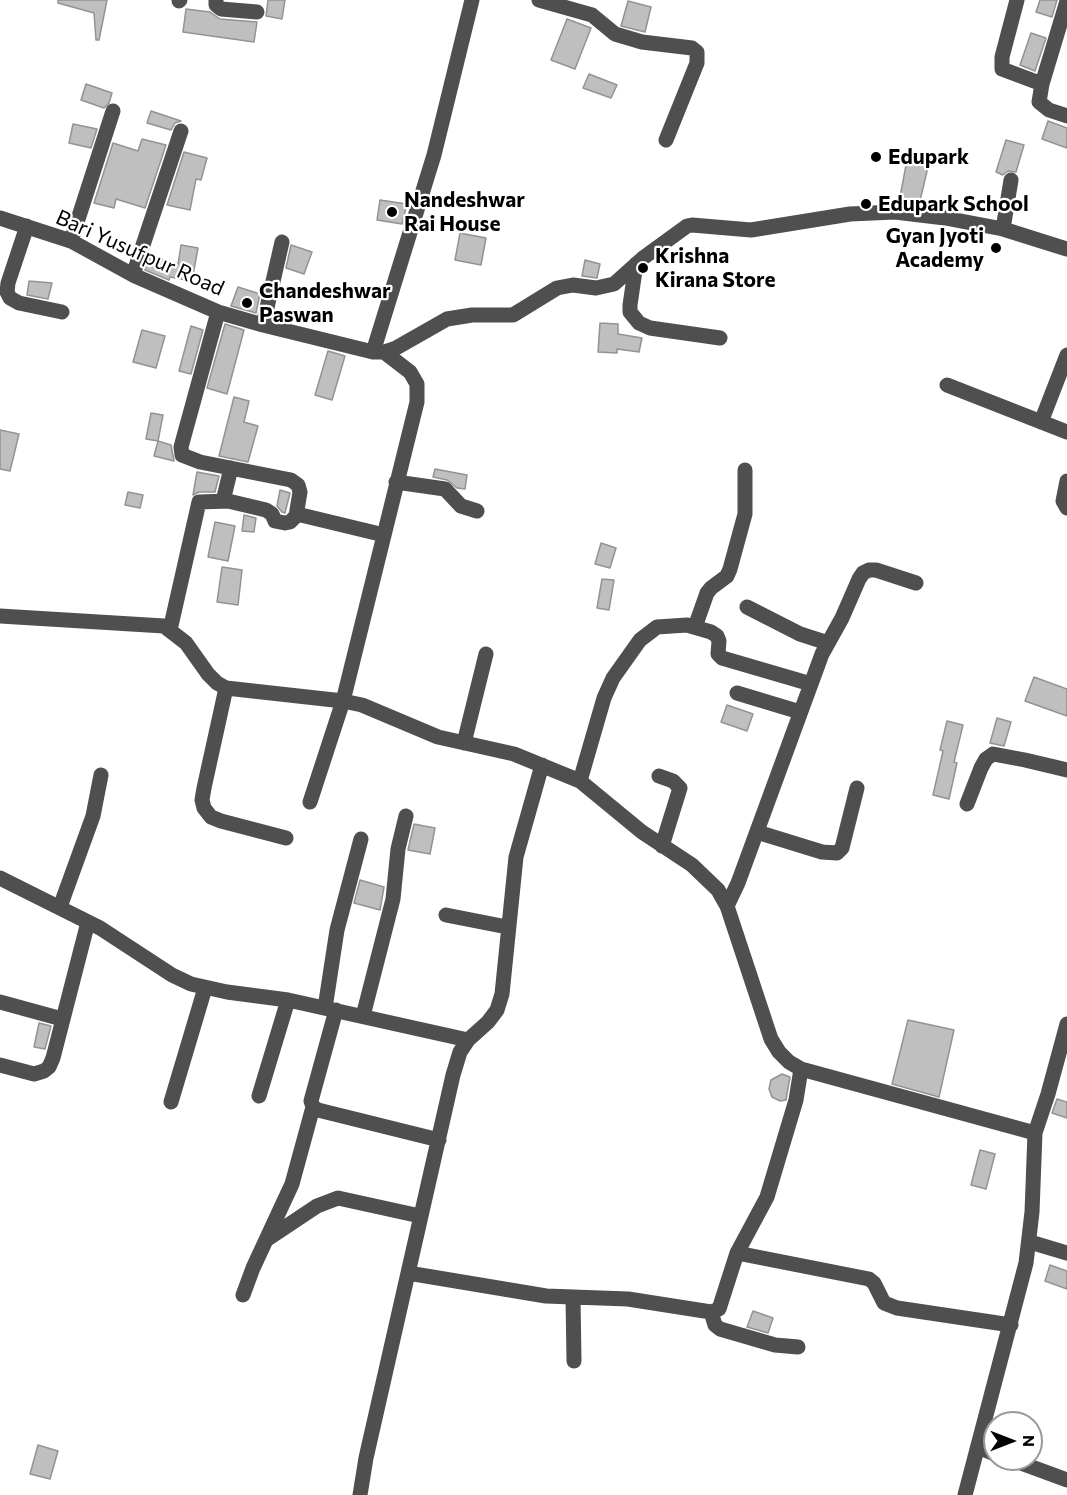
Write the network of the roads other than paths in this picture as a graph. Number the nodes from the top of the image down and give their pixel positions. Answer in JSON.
{"nodes":[{"id":1,"x":216,"y":0,"type":"edge"},
{"id":2,"x":472,"y":0,"type":"edge"},
{"id":3,"x":539,"y":0,"type":"edge"},
{"id":4,"x":1017,"y":0,"type":"edge"},
{"id":5,"x":1067,"y":1,"type":"edge"},
{"id":6,"x":257,"y":12,"type":"dead end"},
{"id":7,"x":1042,"y":84,"type":"junction"},
{"id":8,"x":113,"y":111,"type":"dead end"},
{"id":9,"x":1067,"y":116,"type":"edge"},
{"id":10,"x":181,"y":131,"type":"dead end"},
{"id":11,"x":666,"y":140,"type":"dead end"},
{"id":12,"x":1011,"y":180,"type":"dead end"},
{"id":13,"x":0,"y":218,"type":"edge"},
{"id":14,"x":27,"y":226,"type":"junction"},
{"id":15,"x":1003,"y":229,"type":"junction"},
{"id":16,"x":71,"y":241,"type":"junction"},
{"id":17,"x":282,"y":242,"type":"dead end"},
{"id":18,"x":1067,"y":249,"type":"edge"},
{"id":19,"x":636,"y":264,"type":"junction"},
{"id":20,"x":132,"y":275,"type":"junction"},
{"id":21,"x":62,"y":312,"type":"dead end"},
{"id":22,"x":218,"y":312,"type":"junction"},
{"id":23,"x":263,"y":325,"type":"junction"},
{"id":24,"x":720,"y":338,"type":"dead end"},
{"id":25,"x":379,"y":352,"type":"junction"},
{"id":26,"x":1067,"y":355,"type":"edge"},
{"id":27,"x":947,"y":385,"type":"dead end"},
{"id":28,"x":1041,"y":422,"type":"junction"},
{"id":29,"x":1067,"y":432,"type":"edge"},
{"id":30,"x":231,"y":468,"type":"junction"},
{"id":31,"x":745,"y":470,"type":"dead end"},
{"id":32,"x":396,"y":482,"type":"junction"},
{"id":33,"x":1067,"y":482,"type":"edge"},
{"id":34,"x":223,"y":501,"type":"junction"},
{"id":35,"x":1067,"y":508,"type":"edge"},
{"id":36,"x":477,"y":511,"type":"dead end"},
{"id":37,"x":296,"y":516,"type":"junction"},
{"id":38,"x":384,"y":535,"type":"junction"},
{"id":39,"x":916,"y":583,"type":"dead end"},
{"id":40,"x":747,"y":607,"type":"dead end"},
{"id":41,"x":0,"y":616,"type":"edge"},
{"id":42,"x":695,"y":627,"type":"junction"},
{"id":43,"x":170,"y":630,"type":"junction"},
{"id":44,"x":828,"y":643,"type":"junction"},
{"id":45,"x":486,"y":654,"type":"dead end"},
{"id":46,"x":811,"y":684,"type":"junction"},
{"id":47,"x":226,"y":688,"type":"junction"},
{"id":48,"x":737,"y":693,"type":"dead end"},
{"id":49,"x":343,"y":701,"type":"junction"},
{"id":50,"x":800,"y":712,"type":"junction"},
{"id":51,"x":464,"y":743,"type":"junction"},
{"id":52,"x":542,"y":765,"type":"junction"},
{"id":53,"x":1067,"y":770,"type":"edge"},
{"id":54,"x":101,"y":775,"type":"dead end"},
{"id":55,"x":659,"y":776,"type":"dead end"},
{"id":56,"x":580,"y":781,"type":"junction"},
{"id":57,"x":857,"y":788,"type":"dead end"},
{"id":58,"x":310,"y":802,"type":"dead end"},
{"id":59,"x":967,"y":804,"type":"dead end"},
{"id":60,"x":406,"y":816,"type":"dead end"},
{"id":61,"x":757,"y":832,"type":"junction"},
{"id":62,"x":286,"y":838,"type":"dead end"},
{"id":63,"x":361,"y":839,"type":"dead end"},
{"id":64,"x":662,"y":846,"type":"junction"},
{"id":65,"x":0,"y":878,"type":"edge"},
{"id":66,"x":727,"y":906,"type":"junction"},
{"id":67,"x":60,"y":907,"type":"junction"},
{"id":68,"x":446,"y":915,"type":"dead end"},
{"id":69,"x":88,"y":922,"type":"junction"},
{"id":70,"x":507,"y":927,"type":"junction"},
{"id":71,"x":205,"y":988,"type":"junction"},
{"id":72,"x":288,"y":1000,"type":"junction"},
{"id":73,"x":0,"y":1002,"type":"edge"},
{"id":74,"x":331,"y":1009,"type":"junction"},
{"id":75,"x":363,"y":1016,"type":"junction"},
{"id":76,"x":62,"y":1019,"type":"junction"},
{"id":77,"x":1067,"y":1024,"type":"edge"},
{"id":78,"x":468,"y":1040,"type":"junction"},
{"id":79,"x":0,"y":1065,"type":"edge"},
{"id":80,"x":801,"y":1070,"type":"junction"},
{"id":81,"x":259,"y":1096,"type":"dead end"},
{"id":82,"x":171,"y":1102,"type":"dead end"},
{"id":83,"x":313,"y":1107,"type":"junction"},
{"id":84,"x":1035,"y":1133,"type":"junction"},
{"id":85,"x":439,"y":1140,"type":"junction"},
{"id":86,"x":420,"y":1216,"type":"junction"},
{"id":87,"x":266,"y":1240,"type":"junction"},
{"id":88,"x":1030,"y":1242,"type":"junction"},
{"id":89,"x":737,"y":1253,"type":"junction"},
{"id":90,"x":1067,"y":1253,"type":"edge"},
{"id":91,"x":408,"y":1273,"type":"junction"},
{"id":92,"x":243,"y":1296,"type":"dead end"},
{"id":93,"x":573,"y":1298,"type":"junction"},
{"id":94,"x":711,"y":1312,"type":"junction"},
{"id":95,"x":1011,"y":1325,"type":"junction"},
{"id":96,"x":798,"y":1347,"type":"dead end"},
{"id":97,"x":573,"y":1361,"type":"dead end"},
{"id":98,"x":978,"y":1448,"type":"junction"},
{"id":99,"x":983,"y":1450,"type":"edge"},
{"id":100,"x":1043,"y":1471,"type":"edge"},
{"id":101,"x":1067,"y":1480,"type":"edge"},
{"id":102,"x":360,"y":1495,"type":"edge"},
{"id":103,"x":965,"y":1495,"type":"edge"}],
"edges":[{"from":1,"to":6,"type":"street"},
{"from":2,"to":25,"type":"street"},
{"from":3,"to":11,"type":"street"},
{"from":4,"to":7,"type":"street"},
{"from":5,"to":7,"type":"street"},
{"from":7,"to":9,"type":"street"},
{"from":8,"to":16,"type":"street"},
{"from":10,"to":20,"type":"street"},
{"from":12,"to":15,"type":"street"},
{"from":13,"to":14,"type":"street","name":"Bari Yusufpur Road"},
{"from":14,"to":16,"type":"street","name":"Bari Yusufpur Road"},
{"from":14,"to":21,"type":"street"},
{"from":15,"to":18,"type":"street"},
{"from":15,"to":19,"type":"street"},
{"from":16,"to":20,"type":"street","name":"Bari Yusufpur Road"},
{"from":17,"to":23,"type":"street"},
{"from":19,"to":24,"type":"street"},
{"from":19,"to":25,"type":"street"},
{"from":20,"to":22,"type":"street","name":"Bari Yusufpur Road"},
{"from":22,"to":23,"type":"street","name":"Bari Yusufpur Road"},
{"from":22,"to":30,"type":"street"},
{"from":23,"to":25,"type":"street","name":"Bari Yusufpur Road"},
{"from":25,"to":32,"type":"street"},
{"from":26,"to":28,"type":"street"},
{"from":27,"to":28,"type":"street"},
{"from":28,"to":29,"type":"street"},
{"from":30,"to":34,"type":"street"},
{"from":30,"to":37,"type":"street"},
{"from":31,"to":42,"type":"street"},
{"from":32,"to":36,"type":"street"},
{"from":32,"to":38,"type":"street"},
{"from":33,"to":35,"type":"street"},
{"from":34,"to":37,"type":"street"},
{"from":34,"to":43,"type":"street"},
{"from":37,"to":38,"type":"street"},
{"from":38,"to":49,"type":"street"},
{"from":39,"to":44,"type":"street"},
{"from":40,"to":44,"type":"street"},
{"from":41,"to":43,"type":"street"},
{"from":42,"to":46,"type":"street"},
{"from":42,"to":56,"type":"street"},
{"from":43,"to":47,"type":"street"},
{"from":44,"to":46,"type":"street"},
{"from":45,"to":51,"type":"street"},
{"from":46,"to":50,"type":"street"},
{"from":47,"to":49,"type":"street"},
{"from":47,"to":62,"type":"street"},
{"from":48,"to":50,"type":"street"},
{"from":49,"to":51,"type":"street"},
{"from":49,"to":58,"type":"street"},
{"from":50,"to":61,"type":"street"},
{"from":51,"to":52,"type":"street"},
{"from":52,"to":56,"type":"street"},
{"from":52,"to":70,"type":"street"},
{"from":53,"to":59,"type":"street"},
{"from":54,"to":67,"type":"street"},
{"from":55,"to":64,"type":"street"},
{"from":56,"to":64,"type":"street"},
{"from":57,"to":61,"type":"street"},
{"from":60,"to":75,"type":"street"},
{"from":61,"to":66,"type":"street"},
{"from":63,"to":74,"type":"street"},
{"from":64,"to":66,"type":"street"},
{"from":65,"to":67,"type":"street"},
{"from":66,"to":80,"type":"street"},
{"from":67,"to":69,"type":"street"},
{"from":68,"to":70,"type":"street"},
{"from":69,"to":71,"type":"street"},
{"from":69,"to":76,"type":"street"},
{"from":70,"to":78,"type":"street"},
{"from":71,"to":72,"type":"street"},
{"from":71,"to":82,"type":"street"},
{"from":72,"to":74,"type":"street"},
{"from":72,"to":81,"type":"street"},
{"from":73,"to":76,"type":"street"},
{"from":74,"to":75,"type":"street"},
{"from":74,"to":83,"type":"street"},
{"from":75,"to":78,"type":"street"},
{"from":76,"to":79,"type":"street"},
{"from":77,"to":84,"type":"street"},
{"from":78,"to":85,"type":"street"},
{"from":80,"to":84,"type":"street"},
{"from":80,"to":89,"type":"street"},
{"from":83,"to":85,"type":"street"},
{"from":83,"to":87,"type":"street"},
{"from":84,"to":88,"type":"street"},
{"from":85,"to":86,"type":"street"},
{"from":86,"to":87,"type":"street"},
{"from":86,"to":91,"type":"street"},
{"from":87,"to":92,"type":"street"},
{"from":88,"to":90,"type":"street"},
{"from":88,"to":95,"type":"street"},
{"from":89,"to":94,"type":"street"},
{"from":89,"to":95,"type":"street"},
{"from":91,"to":93,"type":"street"},
{"from":91,"to":102,"type":"street"},
{"from":93,"to":94,"type":"street"},
{"from":93,"to":97,"type":"street"},
{"from":94,"to":96,"type":"street"},
{"from":95,"to":98,"type":"street"},
{"from":98,"to":99,"type":"street"},
{"from":98,"to":103,"type":"street"},
{"from":100,"to":101,"type":"street"}]}
